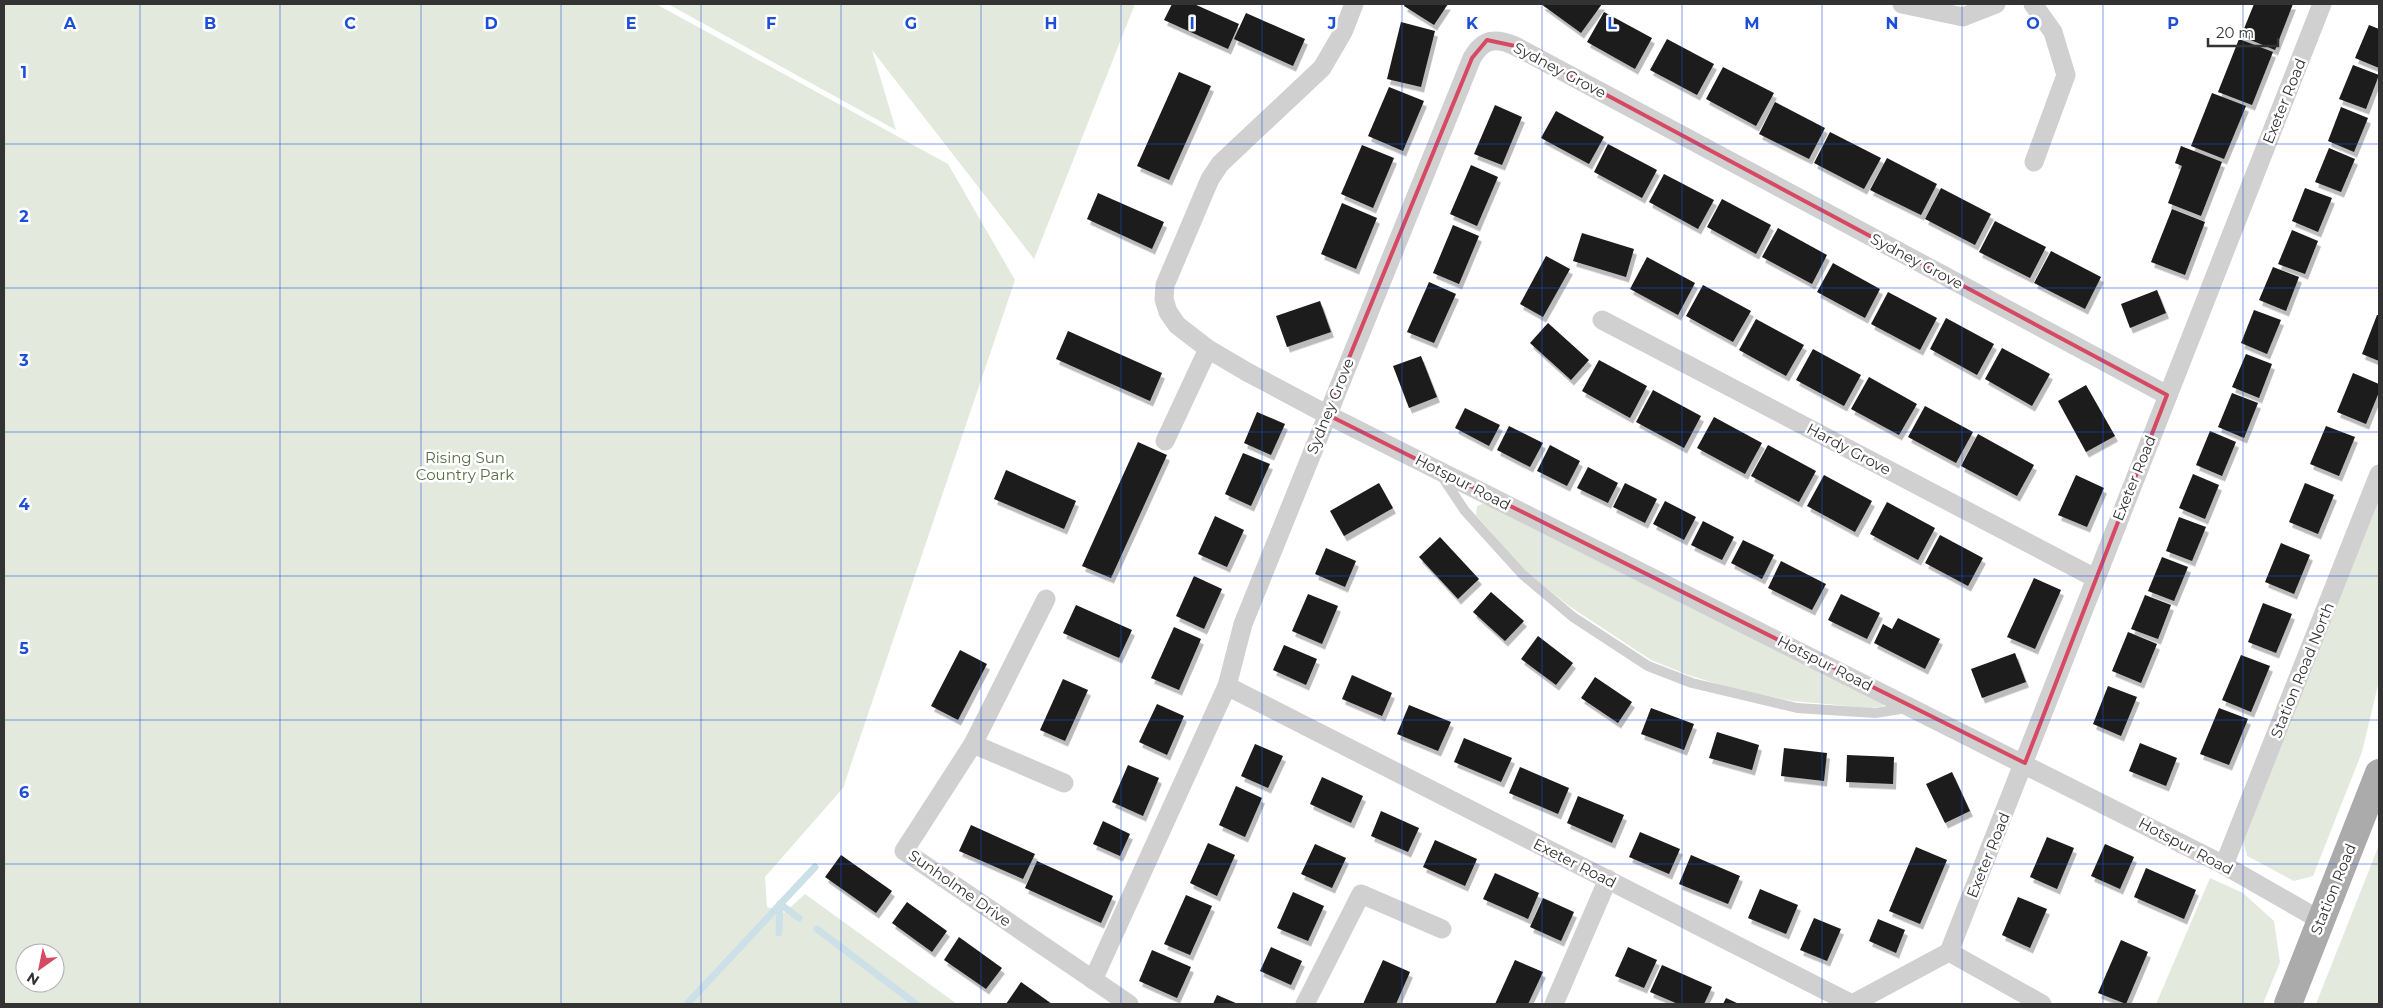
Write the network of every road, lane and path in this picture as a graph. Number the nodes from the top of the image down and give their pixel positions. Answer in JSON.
{"nodes":[{"id":1,"x":1354,"y":4,"type":"edge"},
{"id":2,"x":1902,"y":4,"type":"edge"},
{"id":3,"x":1996,"y":4,"type":"edge"},
{"id":4,"x":2033,"y":4,"type":"edge"},
{"id":5,"x":2322,"y":4,"type":"edge"},
{"id":6,"x":2034,"y":162,"type":"dead end"},
{"id":7,"x":1602,"y":320,"type":"dead end"},
{"id":8,"x":1208,"y":349,"type":"junction"},
{"id":9,"x":2167,"y":395,"type":"junction"},
{"id":10,"x":1326,"y":414,"type":"junction"},
{"id":11,"x":1165,"y":441,"type":"dead end"},
{"id":12,"x":1437,"y":469,"type":"junction"},
{"id":13,"x":2379,"y":474,"type":"edge"},
{"id":14,"x":2095,"y":578,"type":"junction"},
{"id":15,"x":1046,"y":600,"type":"dead end"},
{"id":16,"x":1227,"y":686,"type":"junction"},
{"id":17,"x":1913,"y":708,"type":"junction"},
{"id":18,"x":974,"y":744,"type":"junction"},
{"id":19,"x":2025,"y":763,"type":"junction"},
{"id":20,"x":2379,"y":773,"type":"edge"},
{"id":21,"x":1064,"y":783,"type":"dead end"},
{"id":22,"x":2224,"y":865,"type":"junction"},
{"id":23,"x":1608,"y":879,"type":"junction"},
{"id":24,"x":2320,"y":920,"type":"junction"},
{"id":25,"x":1442,"y":929,"type":"dead end"},
{"id":26,"x":1949,"y":952,"type":"junction"},
{"id":27,"x":1094,"y":980,"type":"junction"},
{"id":28,"x":1129,"y":1004,"type":"edge"},
{"id":29,"x":1306,"y":1004,"type":"edge"},
{"id":30,"x":1554,"y":1004,"type":"edge"},
{"id":31,"x":1852,"y":1004,"type":"edge"},
{"id":32,"x":2042,"y":1004,"type":"edge"},
{"id":33,"x":2288,"y":1004,"type":"edge"}],
"edges":[{"from":1,"to":8,"type":"street","name":"Hotspur Road"},
{"from":2,"to":3,"type":"street"},
{"from":4,"to":6,"type":"street"},
{"from":5,"to":9,"type":"street","name":"Exeter Road"},
{"from":7,"to":14,"type":"street","name":"Hardy Grove"},
{"from":8,"to":10,"type":"street","name":"Hotspur Road"},
{"from":8,"to":11,"type":"street"},
{"from":9,"to":10,"type":"street","name":"Sydney Grove"},
{"from":9,"to":14,"type":"street","name":"Exeter Road"},
{"from":10,"to":12,"type":"street","name":"Hotspur Road"},
{"from":10,"to":16,"type":"street","name":"Sydney Grove"},
{"from":12,"to":17,"type":"street","name":"Hotspur Road"},
{"from":12,"to":17,"type":"lane"},
{"from":13,"to":22,"type":"street","name":"Station Road North"},
{"from":14,"to":19,"type":"street","name":"Exeter Road"},
{"from":15,"to":18,"type":"street","name":"Sunholme Drive"},
{"from":16,"to":23,"type":"street","name":"Exeter Road"},
{"from":16,"to":27,"type":"street"},
{"from":17,"to":19,"type":"street","name":"Hotspur Road"},
{"from":18,"to":21,"type":"street"},
{"from":18,"to":27,"type":"street","name":"Sunholme Drive"},
{"from":19,"to":22,"type":"street","name":"Hotspur Road"},
{"from":19,"to":26,"type":"street","name":"Exeter Road"},
{"from":20,"to":24,"type":"main road","name":"Station Road"},
{"from":22,"to":24,"type":"street","name":"Hotspur Road"},
{"from":23,"to":30,"type":"street"},
{"from":23,"to":31,"type":"street","name":"Exeter Road"},
{"from":24,"to":33,"type":"main road","name":"Station Road"},
{"from":25,"to":29,"type":"street"},
{"from":26,"to":31,"type":"street","name":"Exeter Road"},
{"from":26,"to":32,"type":"street"},
{"from":27,"to":28,"type":"street","name":"Sunholme Drive"}]}
